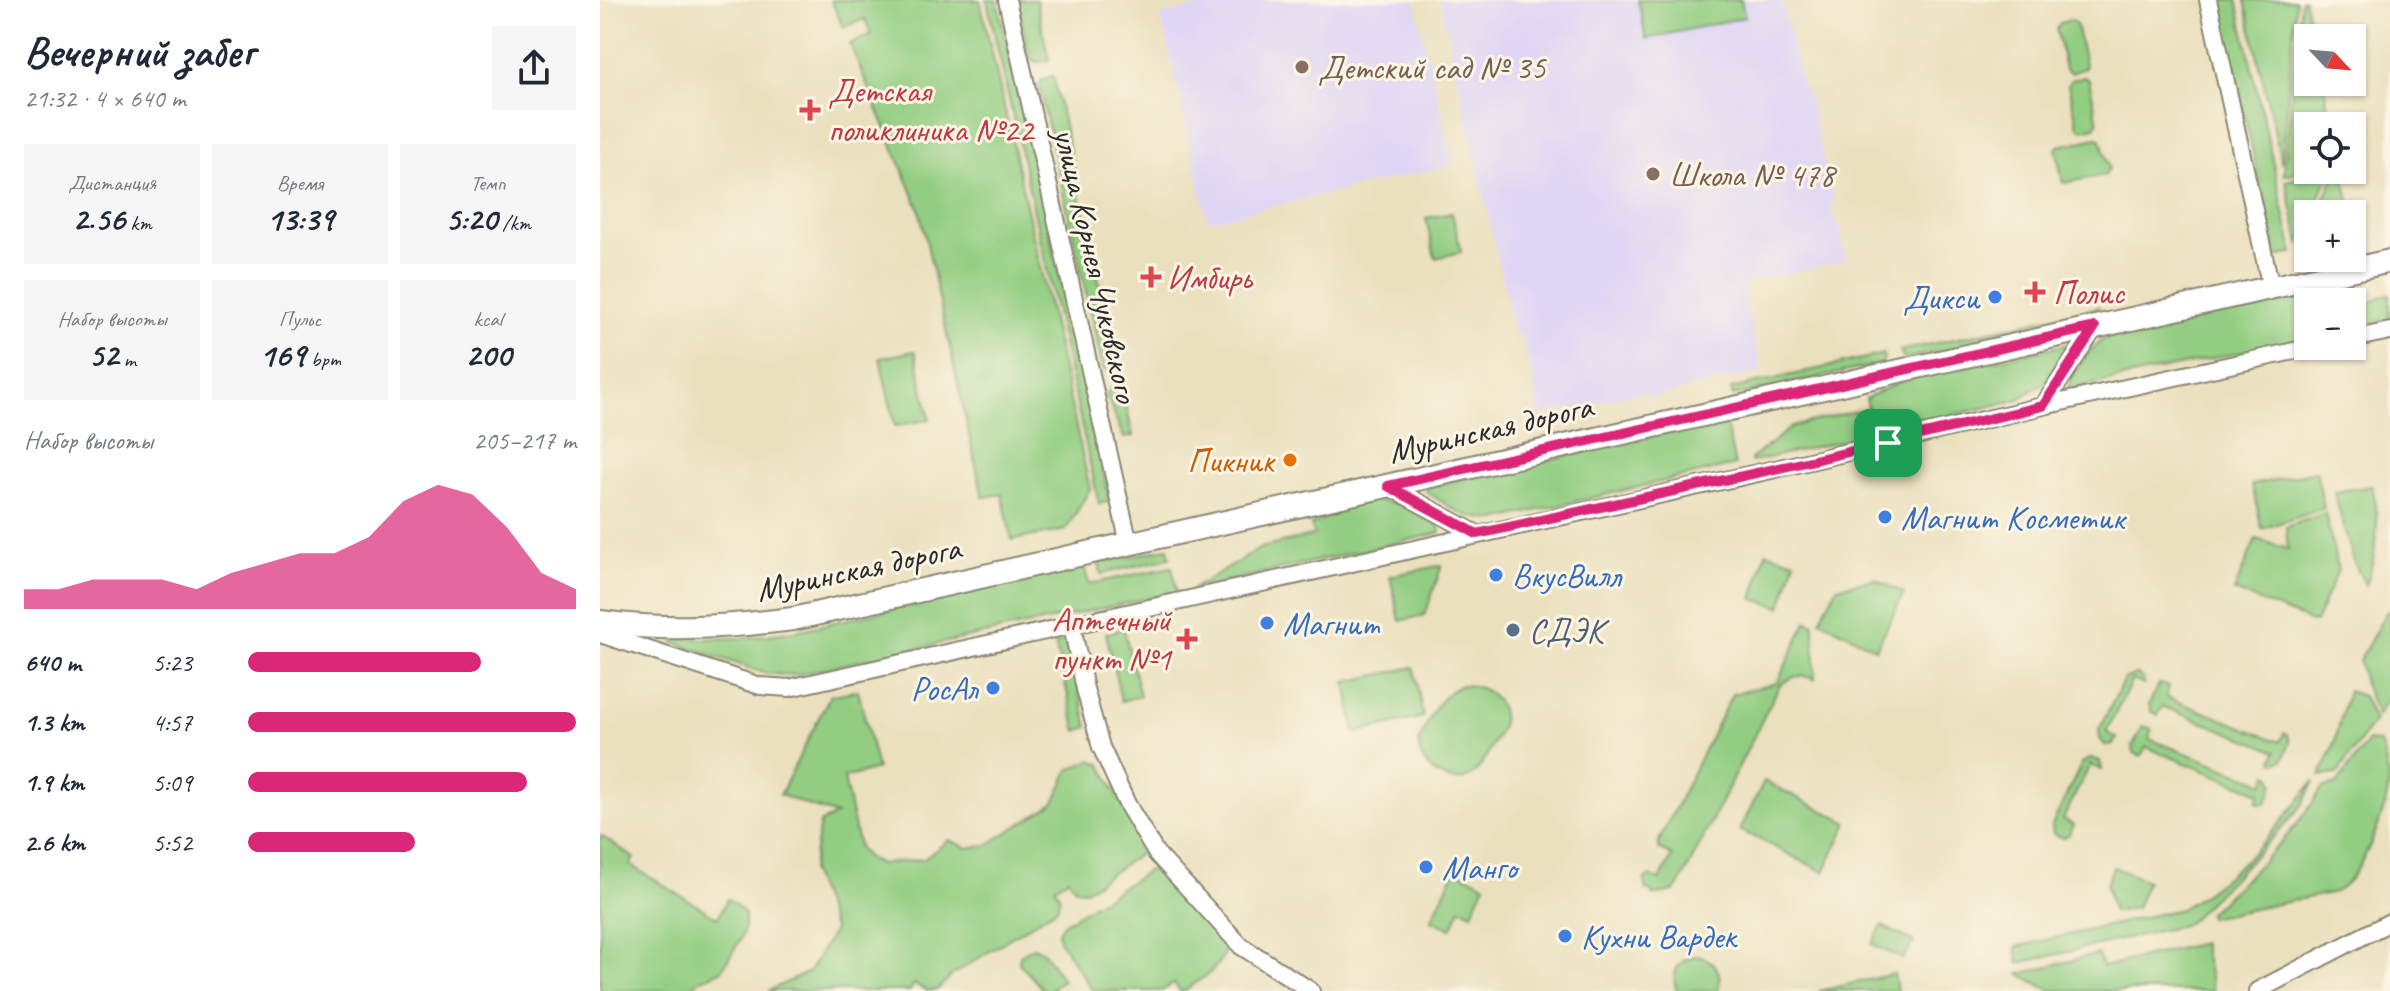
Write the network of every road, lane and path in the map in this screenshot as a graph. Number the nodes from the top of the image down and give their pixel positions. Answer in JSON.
{"nodes":[{"id":1,"x":1007,"y":0,"type":"edge"},
{"id":2,"x":2208,"y":0,"type":"edge"},
{"id":3,"x":2390,"y":261,"type":"edge"},
{"id":4,"x":2271,"y":288,"type":"junction"},
{"id":5,"x":2095,"y":327,"type":"junction"},
{"id":6,"x":2390,"y":331,"type":"edge"},
{"id":7,"x":2366,"y":336,"type":"edge"},
{"id":8,"x":2294,"y":351,"type":"edge"},
{"id":9,"x":2043,"y":406,"type":"junction"},
{"id":10,"x":1388,"y":486,"type":"junction"},
{"id":11,"x":1477,"y":534,"type":"junction"},
{"id":12,"x":1129,"y":544,"type":"junction"},
{"id":13,"x":600,"y":622,"type":"edge"},
{"id":14,"x":1072,"y":626,"type":"junction"},
{"id":15,"x":600,"y":634,"type":"edge"},
{"id":16,"x":2390,"y":922,"type":"edge"},
{"id":17,"x":1311,"y":991,"type":"edge"},
{"id":18,"x":2257,"y":991,"type":"edge"}],
"edges":[{"from":1,"to":12,"type":"street","name":"улица Корнея Чуковского"},
{"from":2,"to":4,"type":"street"},
{"from":3,"to":4,"type":"street","name":"Муринская дорога"},
{"from":4,"to":5,"type":"street","name":"Муринская дорога"},
{"from":5,"to":9,"type":"street"},
{"from":5,"to":10,"type":"street","name":"Муринская дорога"},
{"from":6,"to":7,"type":"street"},
{"from":8,"to":9,"type":"street"},
{"from":9,"to":11,"type":"street"},
{"from":10,"to":11,"type":"street"},
{"from":10,"to":12,"type":"street","name":"Муринская дорога"},
{"from":11,"to":14,"type":"street"},
{"from":12,"to":13,"type":"street","name":"Муринская дорога"},
{"from":14,"to":15,"type":"street"},
{"from":14,"to":17,"type":"street"},
{"from":16,"to":18,"type":"street"}]}
